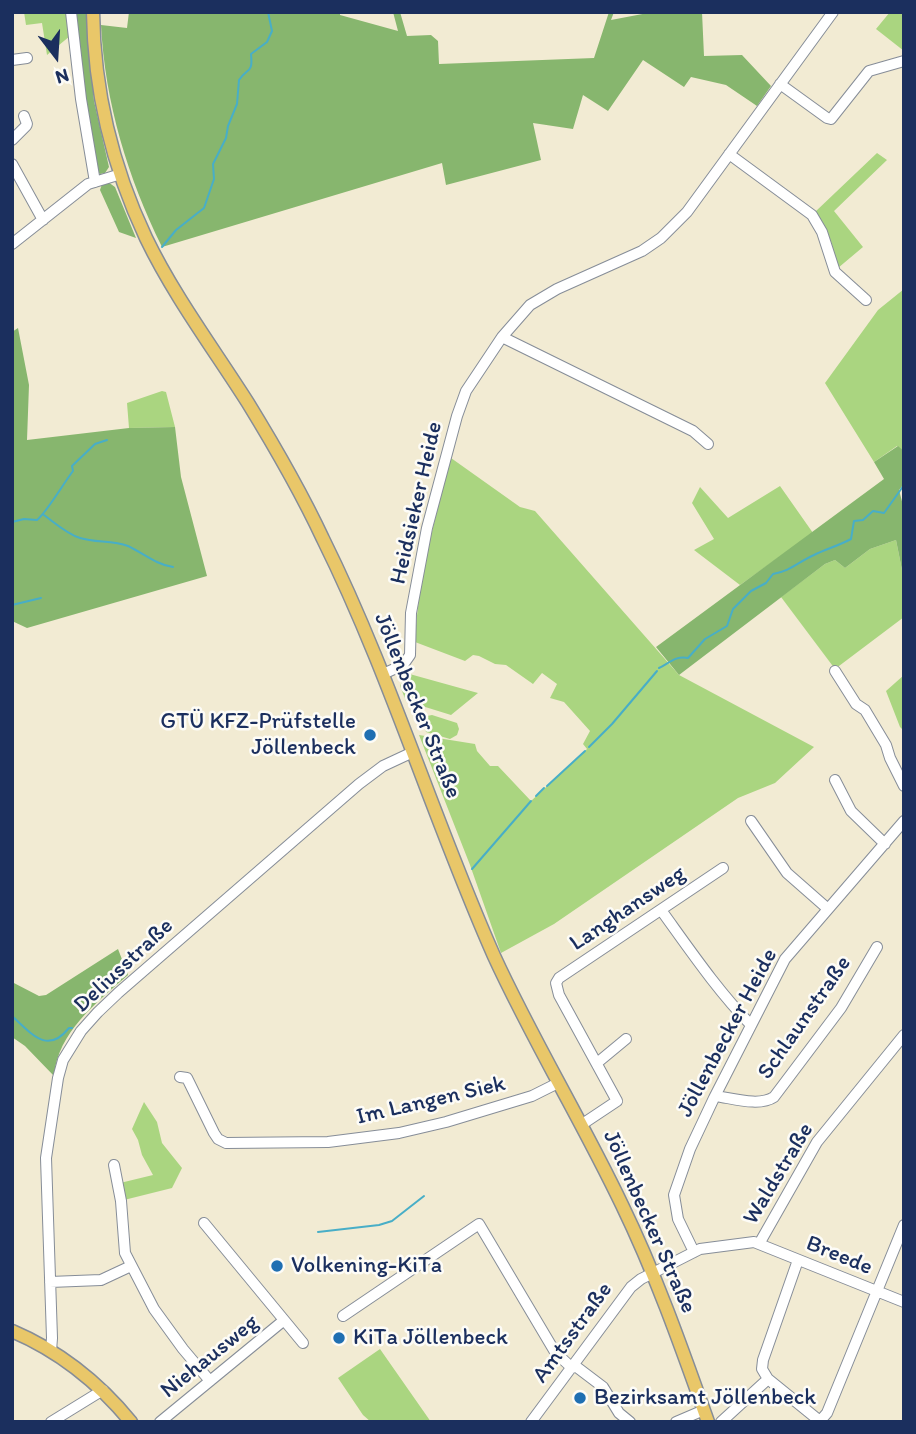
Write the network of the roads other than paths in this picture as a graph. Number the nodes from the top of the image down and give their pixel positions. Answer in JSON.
{"nodes":[{"id":1,"x":71,"y":12,"type":"edge"},
{"id":2,"x":93,"y":12,"type":"edge"},
{"id":3,"x":834,"y":12,"type":"edge"},
{"id":4,"x":27,"y":58,"type":"dead end"},
{"id":5,"x":12,"y":60,"type":"edge"},
{"id":6,"x":904,"y":61,"type":"edge"},
{"id":7,"x":779,"y":84,"type":"junction"},
{"id":8,"x":24,"y":116,"type":"dead end"},
{"id":9,"x":12,"y":140,"type":"edge"},
{"id":10,"x":729,"y":154,"type":"junction"},
{"id":11,"x":12,"y":164,"type":"edge"},
{"id":12,"x":121,"y":174,"type":"junction"},
{"id":13,"x":95,"y":182,"type":"junction"},
{"id":14,"x":43,"y":220,"type":"junction"},
{"id":15,"x":12,"y":244,"type":"edge"},
{"id":16,"x":866,"y":300,"type":"dead end"},
{"id":17,"x":502,"y":337,"type":"junction"},
{"id":18,"x":708,"y":444,"type":"dead end"},
{"id":19,"x":835,"y":671,"type":"dead end"},
{"id":20,"x":383,"y":674,"type":"junction"},
{"id":21,"x":414,"y":752,"type":"junction"},
{"id":22,"x":835,"y":780,"type":"dead end"},
{"id":23,"x":904,"y":786,"type":"edge"},
{"id":24,"x":751,"y":821,"type":"dead end"},
{"id":25,"x":902,"y":827,"type":"edge"},
{"id":26,"x":885,"y":844,"type":"junction"},
{"id":27,"x":723,"y":868,"type":"dead end"},
{"id":28,"x":828,"y":909,"type":"junction"},
{"id":29,"x":662,"y":910,"type":"junction"},
{"id":30,"x":877,"y":947,"type":"dead end"},
{"id":31,"x":751,"y":1025,"type":"junction"},
{"id":32,"x":904,"y":1035,"type":"edge"},
{"id":33,"x":626,"y":1039,"type":"dead end"},
{"id":34,"x":597,"y":1063,"type":"junction"},
{"id":35,"x":180,"y":1077,"type":"dead end"},
{"id":36,"x":558,"y":1083,"type":"junction"},
{"id":37,"x":715,"y":1096,"type":"junction"},
{"id":38,"x":582,"y":1125,"type":"junction"},
{"id":39,"x":114,"y":1166,"type":"dead end"},
{"id":40,"x":204,"y":1223,"type":"dead end"},
{"id":41,"x":904,"y":1225,"type":"edge"},
{"id":42,"x":760,"y":1244,"type":"junction"},
{"id":43,"x":694,"y":1252,"type":"junction"},
{"id":44,"x":798,"y":1260,"type":"junction"},
{"id":45,"x":131,"y":1266,"type":"junction"},
{"id":46,"x":652,"y":1274,"type":"junction"},
{"id":47,"x":50,"y":1282,"type":"junction"},
{"id":48,"x":876,"y":1291,"type":"junction"},
{"id":49,"x":904,"y":1302,"type":"edge"},
{"id":50,"x":343,"y":1317,"type":"dead end"},
{"id":51,"x":284,"y":1321,"type":"junction"},
{"id":52,"x":12,"y":1331,"type":"edge"},
{"id":53,"x":303,"y":1343,"type":"dead end"},
{"id":54,"x":51,"y":1351,"type":"junction"},
{"id":55,"x":573,"y":1367,"type":"junction"},
{"id":56,"x":768,"y":1379,"type":"junction"},
{"id":57,"x":210,"y":1381,"type":"junction"},
{"id":58,"x":103,"y":1390,"type":"junction"},
{"id":59,"x":706,"y":1416,"type":"edge"},
{"id":60,"x":820,"y":1421,"type":"edge"},
{"id":61,"x":51,"y":1422,"type":"edge"},
{"id":62,"x":131,"y":1422,"type":"edge"},
{"id":63,"x":160,"y":1422,"type":"edge"},
{"id":64,"x":531,"y":1422,"type":"edge"},
{"id":65,"x":630,"y":1422,"type":"edge"},
{"id":66,"x":676,"y":1422,"type":"edge"},
{"id":67,"x":720,"y":1422,"type":"edge"}],
"edges":[{"from":1,"to":13,"type":"street"},
{"from":2,"to":12,"type":"main road","name":"Jöllenbecker Straße"},
{"from":3,"to":7,"type":"street","name":"Heidsieker Heide"},
{"from":4,"to":5,"type":"street"},
{"from":6,"to":7,"type":"street"},
{"from":7,"to":10,"type":"street","name":"Heidsieker Heide"},
{"from":8,"to":9,"type":"street"},
{"from":10,"to":16,"type":"street"},
{"from":10,"to":17,"type":"street","name":"Heidsieker Heide"},
{"from":11,"to":14,"type":"street"},
{"from":12,"to":13,"type":"street"},
{"from":12,"to":20,"type":"main road","name":"Jöllenbecker Straße"},
{"from":13,"to":14,"type":"street"},
{"from":14,"to":15,"type":"street"},
{"from":17,"to":18,"type":"street"},
{"from":17,"to":20,"type":"street","name":"Heidsieker Heide"},
{"from":19,"to":23,"type":"street"},
{"from":20,"to":21,"type":"main road","name":"Jöllenbecker Straße"},
{"from":21,"to":36,"type":"main road","name":"Jöllenbecker Straße"},
{"from":21,"to":47,"type":"street","name":"Deliusstraße"},
{"from":22,"to":26,"type":"street"},
{"from":24,"to":28,"type":"street"},
{"from":25,"to":26,"type":"street","name":"Jöllenbecker Heide"},
{"from":26,"to":28,"type":"street","name":"Jöllenbecker Heide"},
{"from":27,"to":29,"type":"street","name":"Langhansweg"},
{"from":28,"to":31,"type":"street","name":"Jöllenbecker Heide"},
{"from":29,"to":31,"type":"street"},
{"from":29,"to":34,"type":"street","name":"Langhansweg"},
{"from":30,"to":37,"type":"street","name":"Schlaunstraße"},
{"from":31,"to":37,"type":"street","name":"Jöllenbecker Heide"},
{"from":32,"to":42,"type":"street","name":"Waldstraße"},
{"from":33,"to":34,"type":"street"},
{"from":34,"to":38,"type":"street"},
{"from":35,"to":36,"type":"street","name":"Im Langen Siek"},
{"from":36,"to":38,"type":"main road","name":"Jöllenbecker Straße"},
{"from":37,"to":43,"type":"street","name":"Jöllenbecker Heide"},
{"from":38,"to":46,"type":"main road","name":"Jöllenbecker Straße"},
{"from":39,"to":45,"type":"street"},
{"from":40,"to":51,"type":"street"},
{"from":41,"to":48,"type":"street"},
{"from":42,"to":43,"type":"street","name":"Waldstraße"},
{"from":42,"to":44,"type":"street","name":"Breede"},
{"from":43,"to":46,"type":"street","name":"Waldstraße"},
{"from":44,"to":48,"type":"street","name":"Breede"},
{"from":44,"to":56,"type":"street"},
{"from":45,"to":47,"type":"street"},
{"from":45,"to":57,"type":"street"},
{"from":46,"to":55,"type":"street","name":"Amtsstraße"},
{"from":46,"to":59,"type":"main road","name":"Jöllenbecker Straße"},
{"from":47,"to":54,"type":"street","name":"Deliusstraße"},
{"from":48,"to":49,"type":"street","name":"Breede"},
{"from":48,"to":60,"type":"street"},
{"from":50,"to":55,"type":"street"},
{"from":51,"to":53,"type":"street"},
{"from":51,"to":57,"type":"street","name":"Niehausweg"},
{"from":52,"to":54,"type":"main road"},
{"from":54,"to":58,"type":"main road"},
{"from":55,"to":64,"type":"street","name":"Amtsstraße"},
{"from":55,"to":65,"type":"street"},
{"from":56,"to":60,"type":"street"},
{"from":56,"to":67,"type":"street"},
{"from":57,"to":63,"type":"street","name":"Niehausweg"},
{"from":58,"to":61,"type":"street"},
{"from":58,"to":62,"type":"main road"},
{"from":59,"to":66,"type":"street"}]}
